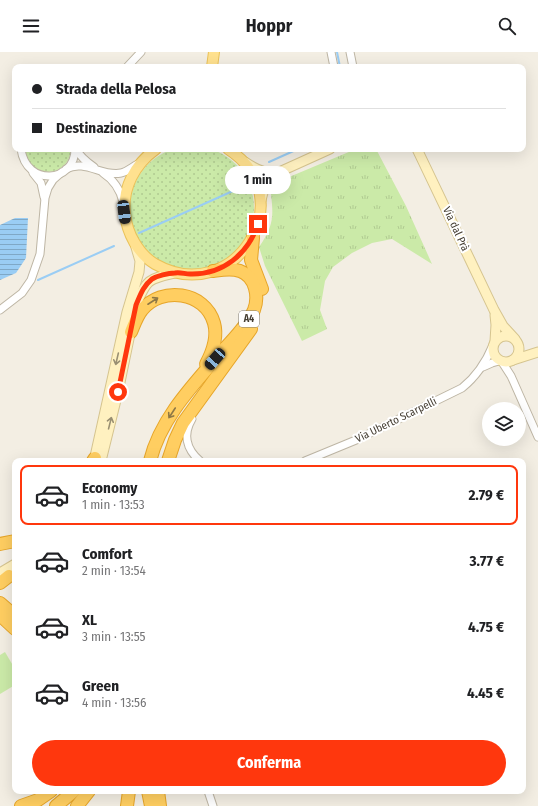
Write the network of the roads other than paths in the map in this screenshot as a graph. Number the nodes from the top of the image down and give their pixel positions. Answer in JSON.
{"nodes":[{"id":1,"x":141,"y":52,"type":"edge"},
{"id":2,"x":215,"y":52,"type":"edge"},
{"id":3,"x":331,"y":52,"type":"edge"},
{"id":4,"x":350,"y":52,"type":"edge"},
{"id":5,"x":130,"y":64,"type":"edge"},
{"id":6,"x":213,"y":64,"type":"edge"},
{"id":7,"x":333,"y":64,"type":"edge"},
{"id":8,"x":352,"y":64,"type":"edge"},
{"id":9,"x":21,"y":152,"type":"edge"},
{"id":10,"x":74,"y":152,"type":"edge"},
{"id":11,"x":77,"y":152,"type":"edge"},
{"id":12,"x":153,"y":152,"type":"edge"},
{"id":13,"x":232,"y":152,"type":"edge"},
{"id":14,"x":323,"y":152,"type":"edge"},
{"id":15,"x":419,"y":152,"type":"edge"},
{"id":16,"x":241,"y":159,"type":"junction"},
{"id":17,"x":141,"y":162,"type":"junction"},
{"id":18,"x":97,"y":169,"type":"junction"},
{"id":19,"x":30,"y":170,"type":"junction"},
{"id":20,"x":64,"y":171,"type":"junction"},
{"id":21,"x":277,"y":173,"type":"junction"},
{"id":22,"x":44,"y":198,"type":"junction"},
{"id":23,"x":124,"y":204,"type":"junction"},
{"id":24,"x":261,"y":205,"type":"junction"},
{"id":25,"x":253,"y":238,"type":"junction"},
{"id":26,"x":135,"y":244,"type":"junction"},
{"id":27,"x":213,"y":271,"type":"junction"},
{"id":28,"x":175,"y":273,"type":"junction"},
{"id":29,"x":0,"y":310,"type":"edge"},
{"id":30,"x":494,"y":310,"type":"junction"},
{"id":31,"x":131,"y":332,"type":"junction"},
{"id":32,"x":516,"y":341,"type":"junction"},
{"id":33,"x":494,"y":343,"type":"junction"},
{"id":34,"x":538,"y":352,"type":"edge"},
{"id":35,"x":506,"y":361,"type":"junction"},
{"id":36,"x":222,"y":369,"type":"junction"},
{"id":37,"x":480,"y":370,"type":"junction"},
{"id":38,"x":196,"y":382,"type":"junction"},
{"id":39,"x":538,"y":437,"type":"edge"},
{"id":40,"x":96,"y":458,"type":"edge"},
{"id":41,"x":97,"y":458,"type":"edge"},
{"id":42,"x":151,"y":458,"type":"edge"},
{"id":43,"x":169,"y":458,"type":"edge"},
{"id":44,"x":196,"y":458,"type":"edge"},
{"id":45,"x":312,"y":458,"type":"edge"},
{"id":46,"x":12,"y":542,"type":"edge"},
{"id":47,"x":0,"y":544,"type":"edge"},
{"id":48,"x":12,"y":568,"type":"edge"},
{"id":49,"x":5,"y":577,"type":"edge"},
{"id":50,"x":0,"y":603,"type":"edge"},
{"id":51,"x":12,"y":613,"type":"edge"},
{"id":52,"x":0,"y":615,"type":"edge"},
{"id":53,"x":12,"y":626,"type":"edge"},
{"id":54,"x":47,"y":794,"type":"edge"},
{"id":55,"x":70,"y":794,"type":"edge"},
{"id":56,"x":87,"y":794,"type":"edge"},
{"id":57,"x":129,"y":794,"type":"edge"},
{"id":58,"x":149,"y":794,"type":"edge"},
{"id":59,"x":158,"y":794,"type":"edge"},
{"id":60,"x":209,"y":794,"type":"edge"},
{"id":61,"x":21,"y":806,"type":"edge"},
{"id":62,"x":56,"y":806,"type":"edge"},
{"id":63,"x":77,"y":806,"type":"edge"},
{"id":64,"x":127,"y":806,"type":"edge"},
{"id":65,"x":151,"y":806,"type":"edge"},
{"id":66,"x":160,"y":806,"type":"edge"},
{"id":67,"x":213,"y":806,"type":"edge"}],
"edges":[{"from":1,"to":5,"type":"street"},
{"from":2,"to":6,"type":"main road"},
{"from":3,"to":7,"type":"street"},
{"from":4,"to":8,"type":"street"},
{"from":9,"to":19,"type":"street"},
{"from":10,"to":20,"type":"street"},
{"from":11,"to":18,"type":"street"},
{"from":12,"to":17,"type":"main road"},
{"from":13,"to":16,"type":"main road"},
{"from":14,"to":21,"type":"street"},
{"from":15,"to":30,"type":"street","name":"Via dal Prà"},
{"from":16,"to":21,"type":"street"},
{"from":16,"to":24,"type":"main road"},
{"from":17,"to":18,"type":"street"},
{"from":17,"to":23,"type":"main road"},
{"from":18,"to":20,"type":"street"},
{"from":18,"to":23,"type":"street"},
{"from":19,"to":20,"type":"street"},
{"from":19,"to":22,"type":"street"},
{"from":20,"to":22,"type":"street"},
{"from":21,"to":24,"type":"street"},
{"from":22,"to":29,"type":"street"},
{"from":23,"to":26,"type":"main road"},
{"from":24,"to":25,"type":"main road"},
{"from":25,"to":27,"type":"main road"},
{"from":25,"to":36,"type":"highway","number":"A4"},
{"from":26,"to":28,"type":"main road"},
{"from":26,"to":40,"type":"street","one_way":true},
{"from":27,"to":28,"type":"main road"},
{"from":27,"to":38,"type":"highway","number":"A4"},
{"from":28,"to":31,"type":"street"},
{"from":30,"to":32,"type":"street","name":"Via dal Prà"},
{"from":30,"to":33,"type":"street","name":"Via dal Prà"},
{"from":31,"to":38,"type":"highway","one_way":true},
{"from":41,"to":31,"type":"street","one_way":true},
{"from":32,"to":33,"type":"street"},
{"from":32,"to":34,"type":"street"},
{"from":32,"to":35,"type":"street"},
{"from":33,"to":35,"type":"street"},
{"from":33,"to":37,"type":"street","name":"Via Uberto Scarpelli"},
{"from":34,"to":35,"type":"street"},
{"from":35,"to":37,"type":"street","name":"Via Uberto Scarpelli"},
{"from":35,"to":39,"type":"street"},
{"from":36,"to":43,"type":"highway","number":"A4"},
{"from":36,"to":44,"type":"street"},
{"from":37,"to":45,"type":"street","name":"Via Uberto Scarpelli"},
{"from":38,"to":42,"type":"highway","one_way":true},
{"from":46,"to":47,"type":"highway"},
{"from":48,"to":49,"type":"street"},
{"from":50,"to":51,"type":"highway"},
{"from":52,"to":53,"type":"highway"},
{"from":54,"to":61,"type":"highway"},
{"from":55,"to":62,"type":"highway"},
{"from":56,"to":63,"type":"highway"},
{"from":57,"to":64,"type":"highway"},
{"from":58,"to":65,"type":"highway"},
{"from":59,"to":66,"type":"highway"},
{"from":60,"to":67,"type":"street"}]}
